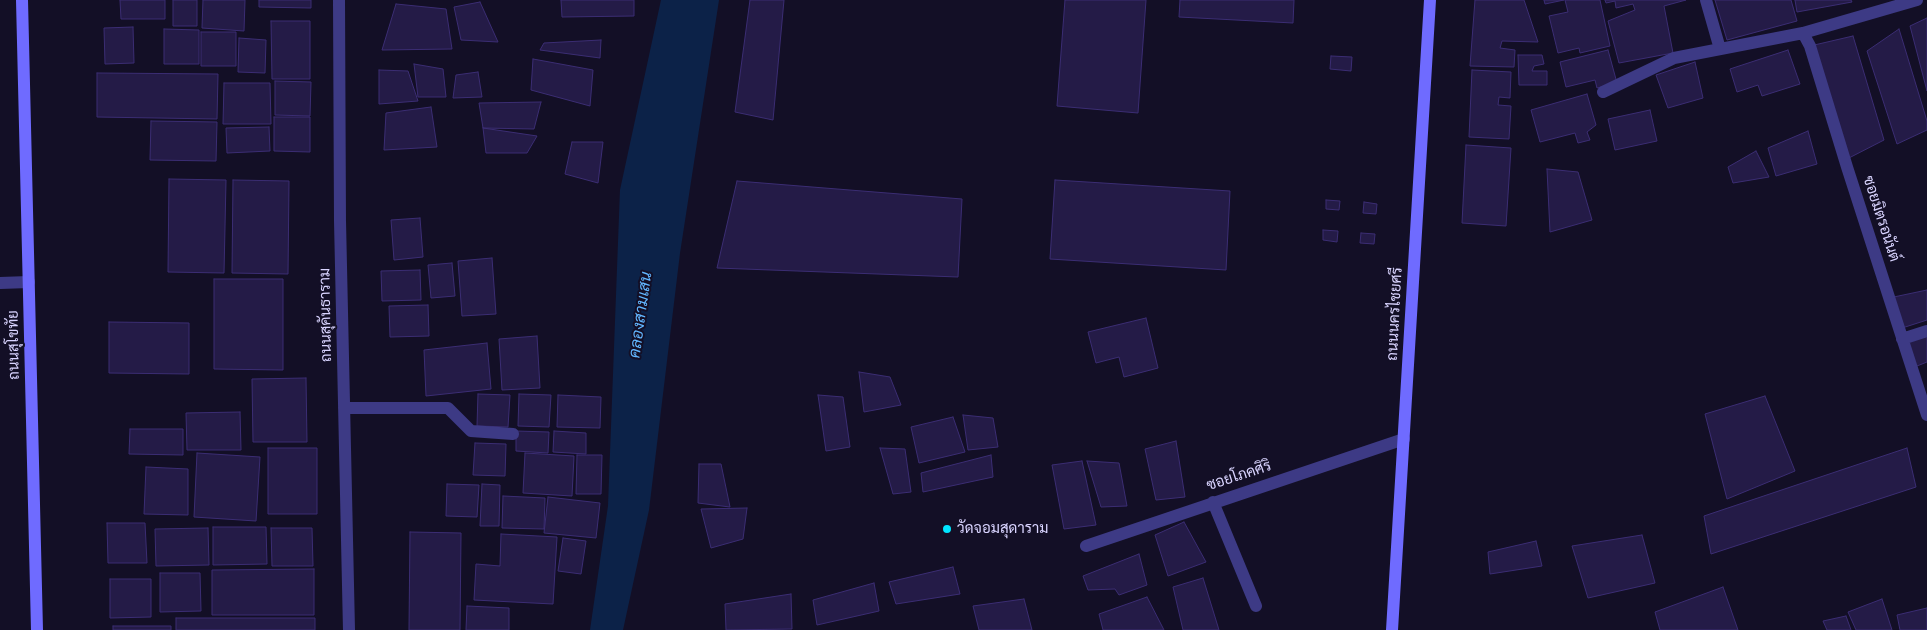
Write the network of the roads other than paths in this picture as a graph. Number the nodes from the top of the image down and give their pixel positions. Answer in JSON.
{"nodes":[{"id":1,"x":22,"y":0,"type":"edge"},
{"id":2,"x":339,"y":0,"type":"edge"},
{"id":3,"x":1430,"y":0,"type":"edge"},
{"id":4,"x":1706,"y":0,"type":"edge"},
{"id":5,"x":1917,"y":0,"type":"edge"},
{"id":6,"x":1803,"y":33,"type":"junction"},
{"id":7,"x":1720,"y":49,"type":"junction"},
{"id":8,"x":1603,"y":92,"type":"dead end"},
{"id":9,"x":29,"y":282,"type":"junction"},
{"id":10,"x":0,"y":283,"type":"edge"},
{"id":11,"x":1927,"y":331,"type":"edge"},
{"id":12,"x":1902,"y":339,"type":"junction"},
{"id":13,"x":344,"y":408,"type":"junction"},
{"id":14,"x":1927,"y":415,"type":"edge"},
{"id":15,"x":513,"y":434,"type":"dead end"},
{"id":16,"x":1404,"y":439,"type":"junction"},
{"id":17,"x":1212,"y":502,"type":"junction"},
{"id":18,"x":1086,"y":546,"type":"dead end"},
{"id":19,"x":1256,"y":606,"type":"dead end"},
{"id":20,"x":37,"y":630,"type":"edge"},
{"id":21,"x":350,"y":630,"type":"edge"},
{"id":22,"x":1392,"y":630,"type":"edge"}],
"edges":[{"from":1,"to":9,"type":"street","name":"ถนนสุโขทัย"},
{"from":2,"to":13,"type":"street","name":"ถนนสุคันธาราม"},
{"from":3,"to":16,"type":"street","name":"ถนนนครไชยศรี"},
{"from":4,"to":7,"type":"street"},
{"from":5,"to":6,"type":"street"},
{"from":6,"to":7,"type":"street"},
{"from":6,"to":12,"type":"street","name":"ซอยมิตรอนันต์"},
{"from":7,"to":8,"type":"street"},
{"from":9,"to":10,"type":"street"},
{"from":9,"to":20,"type":"street","name":"ถนนสุโขทัย"},
{"from":11,"to":12,"type":"street"},
{"from":12,"to":14,"type":"street","name":"ซอยมิตรอนันต์"},
{"from":13,"to":15,"type":"street"},
{"from":13,"to":21,"type":"street","name":"ถนนสุคันธาราม"},
{"from":16,"to":17,"type":"street","name":"ซอยโภคศิริ"},
{"from":16,"to":22,"type":"street","name":"ถนนนครไชยศรี"},
{"from":17,"to":18,"type":"street","name":"ซอยโภคศิริ"},
{"from":17,"to":19,"type":"street"}]}
